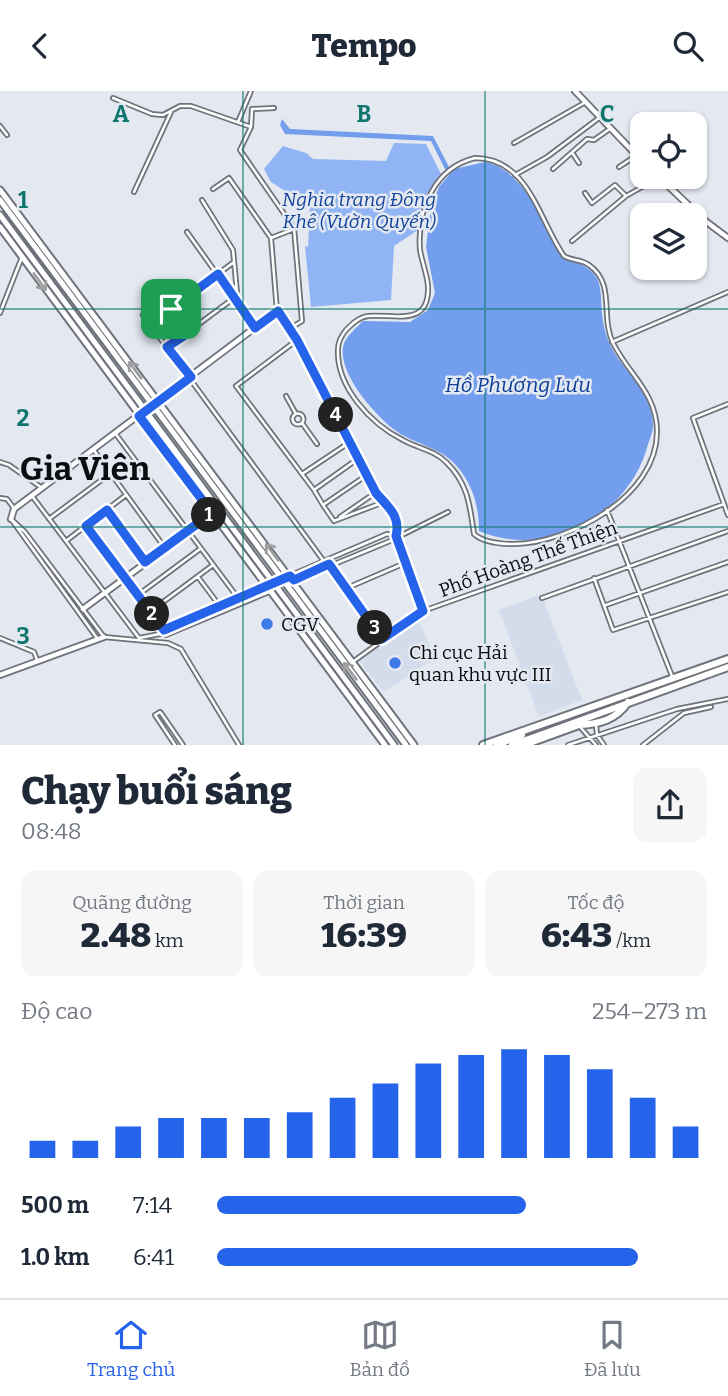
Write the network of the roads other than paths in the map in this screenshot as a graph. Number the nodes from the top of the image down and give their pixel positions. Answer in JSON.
{"nodes":[{"id":1,"x":251,"y":91,"type":"edge"},
{"id":2,"x":575,"y":91,"type":"edge"},
{"id":3,"x":113,"y":98,"type":"dead end"},
{"id":4,"x":246,"y":103,"type":"junction"},
{"id":5,"x":586,"y":103,"type":"junction"},
{"id":6,"x":274,"y":108,"type":"dead end"},
{"id":7,"x":172,"y":110,"type":"junction"},
{"id":8,"x":250,"y":112,"type":"junction"},
{"id":9,"x":602,"y":117,"type":"junction"},
{"id":10,"x":238,"y":122,"type":"junction"},
{"id":11,"x":0,"y":126,"type":"edge"},
{"id":12,"x":251,"y":127,"type":"junction"},
{"id":13,"x":612,"y":127,"type":"junction"},
{"id":14,"x":7,"y":135,"type":"dead end"},
{"id":15,"x":514,"y":142,"type":"dead end"},
{"id":16,"x":630,"y":148,"type":"edge"},
{"id":17,"x":572,"y":154,"type":"junction"},
{"id":18,"x":630,"y":159,"type":"edge"},
{"id":19,"x":579,"y":163,"type":"dead end"},
{"id":20,"x":619,"y":167,"type":"dead end"},
{"id":21,"x":553,"y":169,"type":"dead end"},
{"id":22,"x":515,"y":175,"type":"junction"},
{"id":23,"x":213,"y":189,"type":"dead end"},
{"id":24,"x":638,"y":189,"type":"edge"},
{"id":25,"x":672,"y":189,"type":"edge"},
{"id":26,"x":0,"y":190,"type":"edge"},
{"id":27,"x":134,"y":192,"type":"dead end"},
{"id":28,"x":585,"y":193,"type":"dead end"},
{"id":29,"x":626,"y":196,"type":"junction"},
{"id":30,"x":202,"y":200,"type":"dead end"},
{"id":31,"x":0,"y":201,"type":"edge"},
{"id":32,"x":0,"y":215,"type":"edge"},
{"id":33,"x":0,"y":227,"type":"edge"},
{"id":34,"x":295,"y":228,"type":"junction"},
{"id":35,"x":187,"y":232,"type":"dead end"},
{"id":36,"x":728,"y":237,"type":"edge"},
{"id":37,"x":271,"y":238,"type":"junction"},
{"id":38,"x":572,"y":241,"type":"dead end"},
{"id":39,"x":29,"y":253,"type":"junction"},
{"id":40,"x":22,"y":257,"type":"junction"},
{"id":41,"x":234,"y":262,"type":"junction"},
{"id":42,"x":218,"y":274,"type":"junction"},
{"id":43,"x":728,"y":292,"type":"edge"},
{"id":44,"x":160,"y":295,"type":"dead end"},
{"id":45,"x":234,"y":298,"type":"junction"},
{"id":46,"x":238,"y":303,"type":"junction"},
{"id":47,"x":171,"y":309,"type":"junction"},
{"id":48,"x":278,"y":311,"type":"junction"},
{"id":49,"x":0,"y":313,"type":"edge"},
{"id":50,"x":142,"y":315,"type":"dead end"},
{"id":51,"x":255,"y":328,"type":"junction"},
{"id":52,"x":289,"y":329,"type":"junction"},
{"id":53,"x":188,"y":333,"type":"junction"},
{"id":54,"x":297,"y":340,"type":"junction"},
{"id":55,"x":612,"y":342,"type":"junction"},
{"id":56,"x":167,"y":347,"type":"junction"},
{"id":57,"x":191,"y":377,"type":"junction"},
{"id":58,"x":286,"y":396,"type":"dead end"},
{"id":59,"x":158,"y":401,"type":"junction"},
{"id":60,"x":728,"y":404,"type":"edge"},
{"id":61,"x":152,"y":406,"type":"junction"},
{"id":62,"x":145,"y":411,"type":"junction"},
{"id":63,"x":296,"y":414,"type":"junction"},
{"id":64,"x":139,"y":416,"type":"junction"},
{"id":65,"x":302,"y":423,"type":"junction"},
{"id":66,"x":115,"y":433,"type":"junction"},
{"id":67,"x":350,"y":442,"type":"junction"},
{"id":68,"x":317,"y":444,"type":"dead end"},
{"id":69,"x":93,"y":449,"type":"junction"},
{"id":70,"x":359,"y":458,"type":"junction"},
{"id":71,"x":0,"y":463,"type":"edge"},
{"id":72,"x":111,"y":473,"type":"junction"},
{"id":73,"x":302,"y":474,"type":"junction"},
{"id":74,"x":367,"y":475,"type":"junction"},
{"id":75,"x":43,"y":488,"type":"junction"},
{"id":76,"x":314,"y":490,"type":"junction"},
{"id":77,"x":376,"y":493,"type":"junction"},
{"id":78,"x":126,"y":495,"type":"junction"},
{"id":79,"x":32,"y":496,"type":"junction"},
{"id":80,"x":0,"y":498,"type":"edge"},
{"id":81,"x":384,"y":502,"type":"junction"},
{"id":82,"x":724,"y":504,"type":"junction"},
{"id":83,"x":323,"y":505,"type":"junction"},
{"id":84,"x":13,"y":509,"type":"junction"},
{"id":85,"x":107,"y":510,"type":"junction"},
{"id":86,"x":607,"y":510,"type":"junction"},
{"id":87,"x":448,"y":512,"type":"dead end"},
{"id":88,"x":212,"y":513,"type":"junction"},
{"id":89,"x":728,"y":515,"type":"edge"},
{"id":90,"x":11,"y":519,"type":"junction"},
{"id":91,"x":49,"y":519,"type":"junction"},
{"id":92,"x":334,"y":521,"type":"junction"},
{"id":93,"x":86,"y":526,"type":"junction"},
{"id":94,"x":188,"y":531,"type":"junction"},
{"id":95,"x":728,"y":531,"type":"edge"},
{"id":96,"x":396,"y":536,"type":"junction"},
{"id":97,"x":66,"y":541,"type":"junction"},
{"id":98,"x":619,"y":541,"type":"junction"},
{"id":99,"x":165,"y":548,"type":"junction"},
{"id":100,"x":201,"y":548,"type":"junction"},
{"id":101,"x":324,"y":559,"type":"junction"},
{"id":102,"x":145,"y":562,"type":"junction"},
{"id":103,"x":728,"y":562,"type":"edge"},
{"id":104,"x":405,"y":563,"type":"junction"},
{"id":105,"x":329,"y":564,"type":"junction"},
{"id":106,"x":213,"y":565,"type":"junction"},
{"id":107,"x":629,"y":566,"type":"junction"},
{"id":108,"x":198,"y":577,"type":"junction"},
{"id":109,"x":125,"y":578,"type":"junction"},
{"id":110,"x":292,"y":578,"type":"junction"},
{"id":111,"x":594,"y":578,"type":"junction"},
{"id":112,"x":284,"y":582,"type":"junction"},
{"id":113,"x":276,"y":585,"type":"junction"},
{"id":114,"x":346,"y":588,"type":"junction"},
{"id":115,"x":268,"y":589,"type":"junction"},
{"id":116,"x":728,"y":591,"type":"edge"},
{"id":117,"x":103,"y":593,"type":"junction"},
{"id":118,"x":640,"y":594,"type":"junction"},
{"id":119,"x":138,"y":595,"type":"junction"},
{"id":120,"x":542,"y":598,"type":"dead end"},
{"id":121,"x":238,"y":599,"type":"junction"},
{"id":122,"x":221,"y":606,"type":"junction"},
{"id":123,"x":605,"y":606,"type":"junction"},
{"id":124,"x":83,"y":609,"type":"junction"},
{"id":125,"x":226,"y":610,"type":"junction"},
{"id":126,"x":423,"y":611,"type":"junction"},
{"id":127,"x":150,"y":612,"type":"junction"},
{"id":128,"x":650,"y":619,"type":"junction"},
{"id":129,"x":165,"y":633,"type":"junction"},
{"id":130,"x":104,"y":637,"type":"junction"},
{"id":131,"x":0,"y":638,"type":"edge"},
{"id":132,"x":97,"y":638,"type":"junction"},
{"id":133,"x":139,"y":638,"type":"junction"},
{"id":134,"x":382,"y":639,"type":"junction"},
{"id":135,"x":168,"y":643,"type":"junction"},
{"id":136,"x":728,"y":659,"type":"edge"},
{"id":137,"x":38,"y":661,"type":"junction"},
{"id":138,"x":354,"y":661,"type":"junction"},
{"id":139,"x":728,"y":667,"type":"edge"},
{"id":140,"x":0,"y":675,"type":"edge"},
{"id":141,"x":674,"y":679,"type":"junction"},
{"id":142,"x":728,"y":699,"type":"edge"},
{"id":143,"x":628,"y":701,"type":"junction"},
{"id":144,"x":711,"y":707,"type":"dead end"},
{"id":145,"x":367,"y":708,"type":"junction"},
{"id":146,"x":361,"y":712,"type":"junction"},
{"id":147,"x":584,"y":714,"type":"junction"},
{"id":148,"x":596,"y":724,"type":"junction"},
{"id":149,"x":579,"y":726,"type":"junction"},
{"id":150,"x":597,"y":736,"type":"junction"},
{"id":151,"x":590,"y":737,"type":"junction"},
{"id":152,"x":175,"y":745,"type":"edge"},
{"id":153,"x":183,"y":745,"type":"edge"},
{"id":154,"x":239,"y":745,"type":"edge"},
{"id":155,"x":385,"y":745,"type":"edge"},
{"id":156,"x":394,"y":745,"type":"edge"},
{"id":157,"x":406,"y":745,"type":"edge"},
{"id":158,"x":414,"y":745,"type":"edge"},
{"id":159,"x":483,"y":745,"type":"edge"},
{"id":160,"x":497,"y":745,"type":"edge"},
{"id":161,"x":512,"y":745,"type":"edge"},
{"id":162,"x":524,"y":745,"type":"edge"},
{"id":163,"x":568,"y":745,"type":"edge"},
{"id":164,"x":596,"y":745,"type":"edge"},
{"id":165,"x":604,"y":745,"type":"edge"},
{"id":166,"x":643,"y":745,"type":"edge"}],
"edges":[{"from":1,"to":4,"type":"street"},
{"from":2,"to":5,"type":"street"},
{"from":3,"to":7,"type":"street"},
{"from":4,"to":8,"type":"street"},
{"from":4,"to":10,"type":"street"},
{"from":5,"to":9,"type":"street"},
{"from":5,"to":15,"type":"street"},
{"from":6,"to":8,"type":"street"},
{"from":7,"to":10,"type":"street"},
{"from":7,"to":27,"type":"street"},
{"from":8,"to":12,"type":"street"},
{"from":9,"to":13,"type":"street"},
{"from":9,"to":22,"type":"street"},
{"from":10,"to":12,"type":"street"},
{"from":11,"to":14,"type":"street"},
{"from":12,"to":34,"type":"street"},
{"from":13,"to":16,"type":"street"},
{"from":13,"to":17,"type":"street"},
{"from":17,"to":19,"type":"street"},
{"from":17,"to":21,"type":"street"},
{"from":18,"to":20,"type":"street"},
{"from":22,"to":55,"type":"street"},
{"from":22,"to":86,"type":"street"},
{"from":23,"to":37,"type":"street"},
{"from":24,"to":29,"type":"street"},
{"from":25,"to":36,"type":"street"},
{"from":59,"to":26,"type":"main road","one_way":true},
{"from":28,"to":29,"type":"street"},
{"from":29,"to":38,"type":"street"},
{"from":30,"to":41,"type":"street"},
{"from":31,"to":61,"type":"main road"},
{"from":32,"to":39,"type":"main road"},
{"from":33,"to":40,"type":"main road"},
{"from":34,"to":37,"type":"street"},
{"from":34,"to":52,"type":"street"},
{"from":35,"to":42,"type":"street"},
{"from":37,"to":48,"type":"street"},
{"from":39,"to":40,"type":"street"},
{"from":39,"to":62,"type":"main road"},
{"from":40,"to":49,"type":"street"},
{"from":40,"to":64,"type":"main road","one_way":true},
{"from":41,"to":42,"type":"street"},
{"from":41,"to":46,"type":"street"},
{"from":42,"to":45,"type":"street"},
{"from":42,"to":47,"type":"street"},
{"from":43,"to":55,"type":"street"},
{"from":44,"to":47,"type":"street"},
{"from":45,"to":46,"type":"street"},
{"from":45,"to":53,"type":"street"},
{"from":46,"to":51,"type":"street"},
{"from":47,"to":53,"type":"street"},
{"from":48,"to":51,"type":"street"},
{"from":48,"to":52,"type":"street"},
{"from":50,"to":56,"type":"street"},
{"from":51,"to":57,"type":"street"},
{"from":52,"to":54,"type":"street"},
{"from":53,"to":56,"type":"street"},
{"from":54,"to":67,"type":"street"},
{"from":54,"to":73,"type":"street"},
{"from":55,"to":86,"type":"street"},
{"from":56,"to":57,"type":"street"},
{"from":57,"to":59,"type":"street"},
{"from":57,"to":101,"type":"street"},
{"from":58,"to":63,"type":"street"},
{"from":59,"to":61,"type":"street"},
{"from":110,"to":59,"type":"main road","one_way":true},
{"from":60,"to":82,"type":"street"},
{"from":61,"to":62,"type":"street"},
{"from":61,"to":112,"type":"main road"},
{"from":62,"to":64,"type":"street"},
{"from":62,"to":113,"type":"main road"},
{"from":63,"to":65,"type":"street"},
{"from":63,"to":65,"type":"street"},
{"from":64,"to":66,"type":"street"},
{"from":64,"to":88,"type":"main road"},
{"from":65,"to":68,"type":"street"},
{"from":66,"to":69,"type":"street"},
{"from":66,"to":94,"type":"street"},
{"from":67,"to":70,"type":"street"},
{"from":67,"to":73,"type":"street"},
{"from":69,"to":72,"type":"street"},
{"from":69,"to":75,"type":"street"},
{"from":70,"to":74,"type":"street"},
{"from":70,"to":76,"type":"street"},
{"from":71,"to":75,"type":"street"},
{"from":72,"to":78,"type":"street"},
{"from":72,"to":91,"type":"street"},
{"from":73,"to":76,"type":"street"},
{"from":74,"to":77,"type":"street"},
{"from":74,"to":83,"type":"street"},
{"from":75,"to":79,"type":"street"},
{"from":76,"to":83,"type":"street"},
{"from":77,"to":81,"type":"street"},
{"from":77,"to":92,"type":"street"},
{"from":78,"to":85,"type":"street"},
{"from":78,"to":99,"type":"street"},
{"from":79,"to":84,"type":"street"},
{"from":79,"to":91,"type":"street"},
{"from":80,"to":84,"type":"street"},
{"from":81,"to":92,"type":"street"},
{"from":81,"to":96,"type":"street"},
{"from":82,"to":89,"type":"street"},
{"from":82,"to":98,"type":"street","name":"Phố Hoàng Thế Thiện"},
{"from":83,"to":92,"type":"street"},
{"from":84,"to":90,"type":"street"},
{"from":85,"to":93,"type":"street"},
{"from":85,"to":102,"type":"street"},
{"from":86,"to":98,"type":"street"},
{"from":87,"to":96,"type":"street"},
{"from":88,"to":94,"type":"street"},
{"from":88,"to":115,"type":"main road"},
{"from":90,"to":124,"type":"street"},
{"from":90,"to":132,"type":"street"},
{"from":91,"to":97,"type":"street"},
{"from":93,"to":97,"type":"street"},
{"from":93,"to":109,"type":"street"},
{"from":94,"to":99,"type":"street"},
{"from":94,"to":100,"type":"street"},
{"from":95,"to":107,"type":"street"},
{"from":96,"to":101,"type":"street"},
{"from":96,"to":104,"type":"street"},
{"from":96,"to":105,"type":"street"},
{"from":97,"to":117,"type":"street"},
{"from":98,"to":107,"type":"street"},
{"from":98,"to":126,"type":"street","name":"Phố Hoàng Thế Thiện"},
{"from":99,"to":102,"type":"street"},
{"from":100,"to":106,"type":"street"},
{"from":100,"to":119,"type":"street"},
{"from":101,"to":105,"type":"street"},
{"from":101,"to":110,"type":"street"},
{"from":102,"to":109,"type":"street"},
{"from":103,"to":118,"type":"street"},
{"from":104,"to":114,"type":"street"},
{"from":104,"to":126,"type":"street"},
{"from":105,"to":110,"type":"street"},
{"from":105,"to":114,"type":"street"},
{"from":106,"to":108,"type":"street"},
{"from":106,"to":121,"type":"street"},
{"from":107,"to":111,"type":"street"},
{"from":107,"to":118,"type":"street"},
{"from":108,"to":122,"type":"street"},
{"from":108,"to":127,"type":"street"},
{"from":109,"to":117,"type":"street"},
{"from":109,"to":119,"type":"street"},
{"from":110,"to":112,"type":"street"},
{"from":110,"to":138,"type":"main road"},
{"from":111,"to":120,"type":"street"},
{"from":111,"to":123,"type":"street"},
{"from":112,"to":113,"type":"street"},
{"from":157,"to":112,"type":"main road","one_way":true},
{"from":113,"to":115,"type":"street"},
{"from":113,"to":145,"type":"main road"},
{"from":114,"to":134,"type":"street"},
{"from":115,"to":121,"type":"street"},
{"from":115,"to":125,"type":"street"},
{"from":115,"to":146,"type":"main road"},
{"from":116,"to":128,"type":"street"},
{"from":117,"to":124,"type":"street"},
{"from":117,"to":133,"type":"street"},
{"from":118,"to":123,"type":"street"},
{"from":118,"to":128,"type":"street"},
{"from":119,"to":127,"type":"street"},
{"from":121,"to":122,"type":"street"},
{"from":122,"to":125,"type":"street"},
{"from":122,"to":129,"type":"street"},
{"from":123,"to":128,"type":"street"},
{"from":124,"to":130,"type":"street"},
{"from":125,"to":129,"type":"street"},
{"from":126,"to":134,"type":"street","name":"Phố Hoàng Thế Thiện"},
{"from":127,"to":129,"type":"street"},
{"from":128,"to":141,"type":"street"},
{"from":129,"to":133,"type":"street"},
{"from":129,"to":135,"type":"street"},
{"from":130,"to":132,"type":"street"},
{"from":130,"to":133,"type":"street"},
{"from":131,"to":137,"type":"street"},
{"from":132,"to":137,"type":"street"},
{"from":133,"to":135,"type":"street"},
{"from":134,"to":138,"type":"street","name":"Phố Hoàng Thế Thiện"},
{"from":135,"to":154,"type":"street"},
{"from":136,"to":141,"type":"highway"},
{"from":137,"to":140,"type":"street"},
{"from":138,"to":158,"type":"main road"},
{"from":139,"to":143,"type":"highway"},
{"from":141,"to":147,"type":"highway"},
{"from":142,"to":150,"type":"street"},
{"from":143,"to":147,"type":"highway"},
{"from":143,"to":148,"type":"highway"},
{"from":144,"to":166,"type":"street"},
{"from":145,"to":146,"type":"main road"},
{"from":145,"to":156,"type":"main road"},
{"from":146,"to":155,"type":"main road"},
{"from":147,"to":149,"type":"highway"},
{"from":147,"to":159,"type":"highway"},
{"from":147,"to":160,"type":"highway"},
{"from":147,"to":161,"type":"highway"},
{"from":148,"to":149,"type":"highway"},
{"from":148,"to":150,"type":"street"},
{"from":149,"to":151,"type":"street"},
{"from":149,"to":162,"type":"highway"},
{"from":150,"to":151,"type":"street"},
{"from":150,"to":165,"type":"street"},
{"from":151,"to":163,"type":"street"},
{"from":151,"to":164,"type":"street"},
{"from":152,"to":153,"type":"street"}]}
